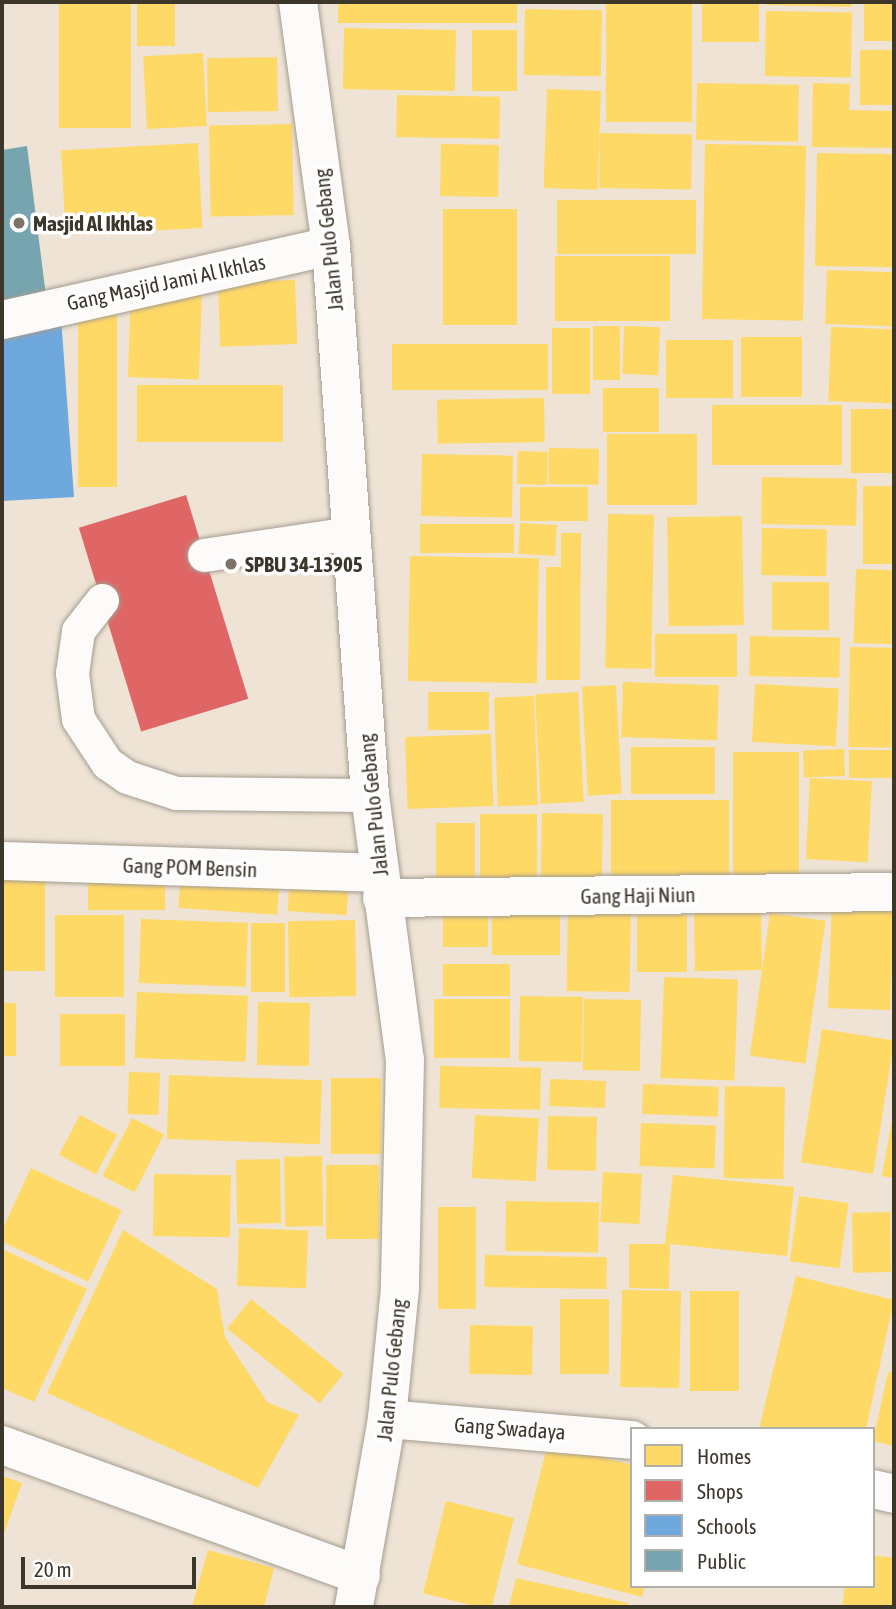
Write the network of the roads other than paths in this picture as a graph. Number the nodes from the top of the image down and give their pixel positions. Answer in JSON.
{"nodes":[{"id":1,"x":298,"y":2,"type":"edge"},
{"id":2,"x":331,"y":246,"type":"junction"},
{"id":3,"x":2,"y":320,"type":"edge"},
{"id":4,"x":352,"y":533,"type":"junction"},
{"id":5,"x":204,"y":555,"type":"dead end"},
{"id":6,"x":102,"y":600,"type":"dead end"},
{"id":7,"x":370,"y":795,"type":"junction"},
{"id":8,"x":2,"y":861,"type":"edge"},
{"id":9,"x":380,"y":885,"type":"junction"},
{"id":10,"x":894,"y":892,"type":"edge"},
{"id":11,"x":387,"y":1419,"type":"junction"},
{"id":12,"x":630,"y":1440,"type":"edge"},
{"id":13,"x":2,"y":1445,"type":"edge"},
{"id":14,"x":875,"y":1489,"type":"edge"},
{"id":15,"x":894,"y":1494,"type":"edge"},
{"id":16,"x":358,"y":1592,"type":"edge"}],
"edges":[{"from":1,"to":2,"type":"street","name":"Jalan Pulo Gebang"},
{"from":2,"to":3,"type":"street","name":"Gang Masjid Jami Al Ikhlas"},
{"from":2,"to":4,"type":"street","name":"Jalan Pulo Gebang"},
{"from":4,"to":5,"type":"lane"},
{"from":4,"to":7,"type":"street","name":"Jalan Pulo Gebang"},
{"from":6,"to":7,"type":"lane"},
{"from":7,"to":9,"type":"street","name":"Jalan Pulo Gebang"},
{"from":8,"to":9,"type":"street","name":"Gang POM Bensin"},
{"from":9,"to":10,"type":"street","name":"Gang Haji Niun"},
{"from":9,"to":11,"type":"street","name":"Jalan Pulo Gebang"},
{"from":11,"to":12,"type":"street","name":"Gang Swadaya"},
{"from":11,"to":16,"type":"street","name":"Jalan Pulo Gebang"},
{"from":13,"to":16,"type":"street"},
{"from":14,"to":15,"type":"street"}]}
